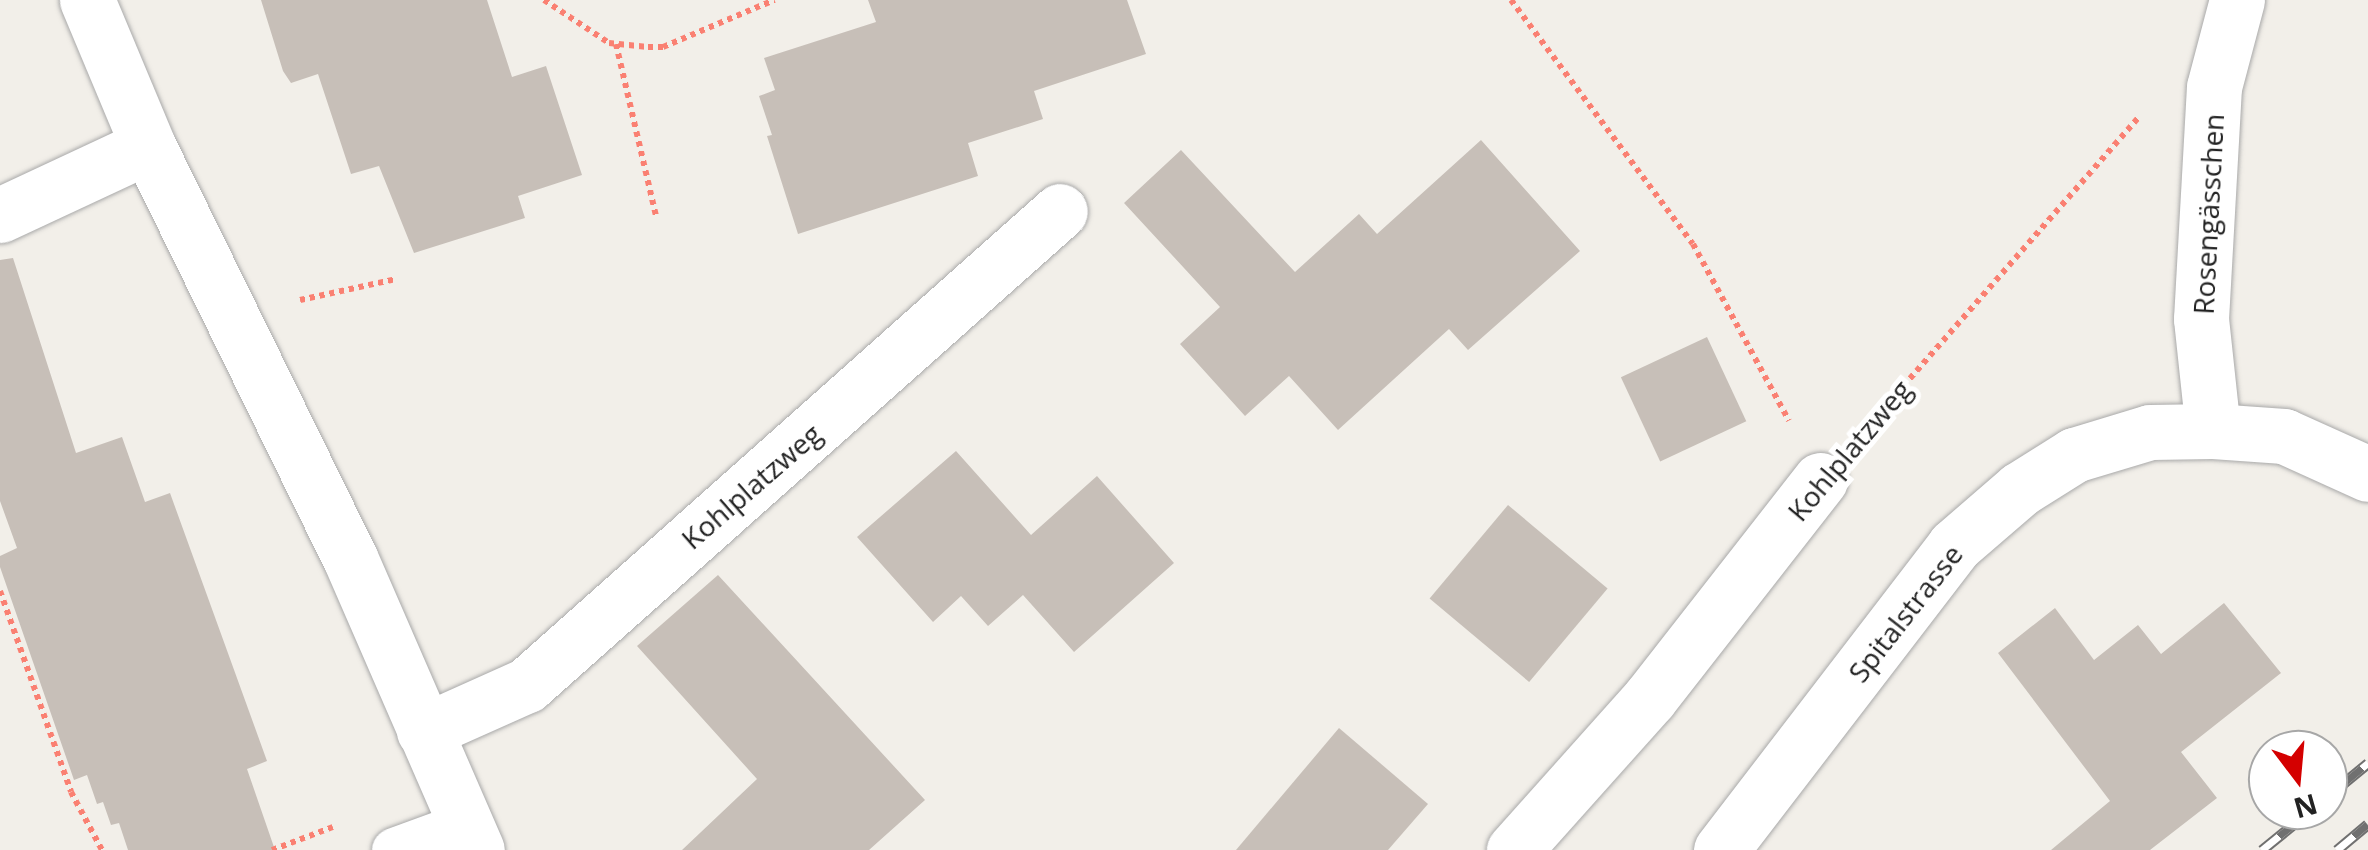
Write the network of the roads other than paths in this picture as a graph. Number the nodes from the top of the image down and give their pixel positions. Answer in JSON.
{"nodes":[{"id":1,"x":87,"y":0,"type":"edge"},
{"id":2,"x":2237,"y":0,"type":"edge"},
{"id":3,"x":148,"y":146,"type":"junction"},
{"id":4,"x":1060,"y":211,"type":"dead end"},
{"id":5,"x":0,"y":215,"type":"edge"},
{"id":6,"x":2213,"y":431,"type":"junction"},
{"id":7,"x":2368,"y":474,"type":"edge"},
{"id":8,"x":1820,"y":480,"type":"road end"},
{"id":9,"x":424,"y":731,"type":"junction"},
{"id":10,"x":471,"y":837,"type":"edge"},
{"id":11,"x":394,"y":850,"type":"edge"},
{"id":12,"x":1514,"y":850,"type":"edge"},
{"id":13,"x":1720,"y":850,"type":"edge"}],
"edges":[{"from":1,"to":3,"type":"street"},
{"from":2,"to":6,"type":"street","name":"Rosengässchen"},
{"from":3,"to":5,"type":"street"},
{"from":3,"to":9,"type":"street"},
{"from":4,"to":9,"type":"street","name":"Kohlplatzweg"},
{"from":6,"to":7,"type":"street","name":"Spitalstrasse"},
{"from":6,"to":13,"type":"street","name":"Spitalstrasse"},
{"from":8,"to":12,"type":"street","name":"Kohlplatzweg"},
{"from":9,"to":10,"type":"street"},
{"from":10,"to":11,"type":"lane"}]}
